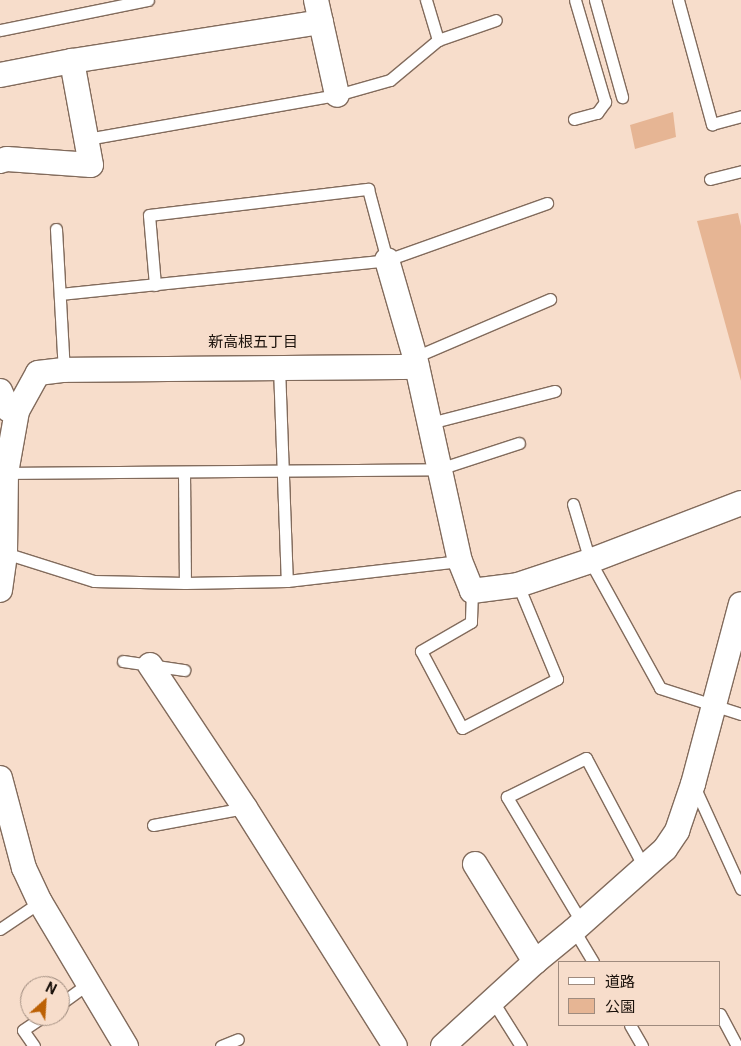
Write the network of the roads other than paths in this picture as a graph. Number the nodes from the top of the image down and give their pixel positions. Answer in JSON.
{"nodes":[{"id":1,"x":148,"y":0,"type":"edge"},
{"id":2,"x":426,"y":0,"type":"edge"},
{"id":3,"x":575,"y":0,"type":"edge"},
{"id":4,"x":595,"y":0,"type":"edge"},
{"id":5,"x":678,"y":0,"type":"edge"},
{"id":6,"x":318,"y":11,"type":"edge"},
{"id":7,"x":496,"y":20,"type":"dead end"},
{"id":8,"x":0,"y":30,"type":"edge"},
{"id":9,"x":438,"y":40,"type":"junction"},
{"id":10,"x":72,"y":61,"type":"junction"},
{"id":11,"x":0,"y":76,"type":"edge"},
{"id":12,"x":337,"y":95,"type":"junction"},
{"id":13,"x":622,"y":97,"type":"dead end"},
{"id":14,"x":741,"y":116,"type":"edge"},
{"id":15,"x":574,"y":119,"type":"dead end"},
{"id":16,"x":87,"y":139,"type":"junction"},
{"id":17,"x":0,"y":161,"type":"edge"},
{"id":18,"x":741,"y":171,"type":"edge"},
{"id":19,"x":710,"y":179,"type":"dead end"},
{"id":20,"x":547,"y":203,"type":"dead end"},
{"id":21,"x":56,"y":229,"type":"dead end"},
{"id":22,"x":387,"y":260,"type":"junction"},
{"id":23,"x":155,"y":285,"type":"junction"},
{"id":24,"x":60,"y":294,"type":"junction"},
{"id":25,"x":550,"y":299,"type":"dead end"},
{"id":26,"x":416,"y":362,"type":"junction"},
{"id":27,"x":279,"y":368,"type":"junction"},
{"id":28,"x":64,"y":370,"type":"junction"},
{"id":29,"x":555,"y":391,"type":"dead end"},
{"id":30,"x":6,"y":405,"type":"edge"},
{"id":31,"x":430,"y":423,"type":"junction"},
{"id":32,"x":519,"y":443,"type":"dead end"},
{"id":33,"x":439,"y":469,"type":"junction"},
{"id":34,"x":283,"y":471,"type":"junction"},
{"id":35,"x":184,"y":472,"type":"junction"},
{"id":36,"x":6,"y":473,"type":"junction"},
{"id":37,"x":741,"y":503,"type":"edge"},
{"id":38,"x":573,"y":504,"type":"dead end"},
{"id":39,"x":2,"y":553,"type":"edge"},
{"id":40,"x":460,"y":561,"type":"junction"},
{"id":41,"x":590,"y":561,"type":"junction"},
{"id":42,"x":287,"y":581,"type":"junction"},
{"id":43,"x":185,"y":583,"type":"junction"},
{"id":44,"x":518,"y":585,"type":"junction"},
{"id":45,"x":0,"y":590,"type":"edge"},
{"id":46,"x":472,"y":592,"type":"junction"},
{"id":47,"x":741,"y":604,"type":"edge"},
{"id":48,"x":123,"y":661,"type":"dead end"},
{"id":49,"x":150,"y":665,"type":"junction"},
{"id":50,"x":184,"y":670,"type":"dead end"},
{"id":51,"x":716,"y":704,"type":"junction"},
{"id":52,"x":741,"y":714,"type":"edge"},
{"id":53,"x":694,"y":784,"type":"junction"},
{"id":54,"x":1,"y":790,"type":"edge"},
{"id":55,"x":245,"y":808,"type":"junction"},
{"id":56,"x":153,"y":825,"type":"dead end"},
{"id":57,"x":475,"y":864,"type":"dead end"},
{"id":58,"x":644,"y":867,"type":"junction"},
{"id":59,"x":741,"y":889,"type":"edge"},
{"id":60,"x":40,"y":902,"type":"junction"},
{"id":61,"x":578,"y":926,"type":"junction"},
{"id":62,"x":0,"y":929,"type":"edge"},
{"id":63,"x":593,"y":961,"type":"edge"},
{"id":64,"x":534,"y":962,"type":"junction"},
{"id":65,"x":88,"y":984,"type":"junction"},
{"id":66,"x":70,"y":997,"type":"edge"},
{"id":67,"x":492,"y":1000,"type":"junction"},
{"id":68,"x":721,"y":1016,"type":"edge"},
{"id":69,"x":29,"y":1026,"type":"edge"},
{"id":70,"x":631,"y":1026,"type":"edge"},
{"id":71,"x":238,"y":1039,"type":"dead end"},
{"id":72,"x":34,"y":1046,"type":"edge"},
{"id":73,"x":126,"y":1046,"type":"edge"},
{"id":74,"x":221,"y":1046,"type":"edge"},
{"id":75,"x":395,"y":1046,"type":"edge"},
{"id":76,"x":443,"y":1046,"type":"edge"},
{"id":77,"x":521,"y":1046,"type":"edge"},
{"id":78,"x":642,"y":1046,"type":"edge"},
{"id":79,"x":737,"y":1046,"type":"edge"}],
"edges":[{"from":1,"to":8,"type":"lane"},
{"from":2,"to":9,"type":"lane"},
{"from":3,"to":15,"type":"lane"},
{"from":4,"to":13,"type":"lane"},
{"from":5,"to":14,"type":"lane"},
{"from":6,"to":10,"type":"street"},
{"from":6,"to":12,"type":"street"},
{"from":7,"to":9,"type":"lane"},
{"from":9,"to":12,"type":"lane"},
{"from":10,"to":11,"type":"street"},
{"from":10,"to":16,"type":"street"},
{"from":12,"to":16,"type":"lane"},
{"from":16,"to":17,"type":"street"},
{"from":18,"to":19,"type":"lane"},
{"from":20,"to":22,"type":"lane"},
{"from":21,"to":24,"type":"lane"},
{"from":22,"to":23,"type":"lane"},
{"from":22,"to":23,"type":"lane"},
{"from":22,"to":26,"type":"street"},
{"from":23,"to":24,"type":"lane"},
{"from":24,"to":28,"type":"lane"},
{"from":25,"to":26,"type":"lane"},
{"from":26,"to":27,"type":"street"},
{"from":26,"to":31,"type":"street"},
{"from":27,"to":28,"type":"street"},
{"from":27,"to":34,"type":"lane"},
{"from":28,"to":30,"type":"street"},
{"from":29,"to":31,"type":"lane"},
{"from":30,"to":36,"type":"street"},
{"from":31,"to":33,"type":"street"},
{"from":32,"to":33,"type":"lane"},
{"from":33,"to":34,"type":"lane"},
{"from":33,"to":40,"type":"street"},
{"from":34,"to":35,"type":"lane"},
{"from":34,"to":42,"type":"lane"},
{"from":35,"to":36,"type":"lane"},
{"from":35,"to":43,"type":"lane"},
{"from":36,"to":39,"type":"street"},
{"from":37,"to":41,"type":"street"},
{"from":38,"to":41,"type":"lane"},
{"from":39,"to":43,"type":"lane"},
{"from":39,"to":45,"type":"street"},
{"from":40,"to":42,"type":"lane"},
{"from":40,"to":46,"type":"street"},
{"from":41,"to":44,"type":"street"},
{"from":41,"to":51,"type":"lane"},
{"from":42,"to":43,"type":"lane"},
{"from":44,"to":46,"type":"street"},
{"from":44,"to":46,"type":"lane"},
{"from":47,"to":51,"type":"street"},
{"from":48,"to":49,"type":"lane"},
{"from":49,"to":50,"type":"lane"},
{"from":49,"to":55,"type":"street"},
{"from":51,"to":52,"type":"lane"},
{"from":51,"to":53,"type":"street"},
{"from":53,"to":58,"type":"street"},
{"from":53,"to":59,"type":"lane"},
{"from":54,"to":60,"type":"street"},
{"from":55,"to":56,"type":"lane"},
{"from":55,"to":75,"type":"street"},
{"from":57,"to":64,"type":"street"},
{"from":58,"to":61,"type":"street"},
{"from":58,"to":61,"type":"lane"},
{"from":60,"to":62,"type":"lane"},
{"from":60,"to":65,"type":"street"},
{"from":61,"to":63,"type":"lane"},
{"from":61,"to":64,"type":"street"},
{"from":64,"to":67,"type":"street"},
{"from":65,"to":66,"type":"lane"},
{"from":65,"to":73,"type":"street"},
{"from":67,"to":76,"type":"street"},
{"from":67,"to":77,"type":"lane"},
{"from":68,"to":79,"type":"lane"},
{"from":69,"to":72,"type":"lane"},
{"from":70,"to":78,"type":"lane"},
{"from":71,"to":74,"type":"lane"}]}
